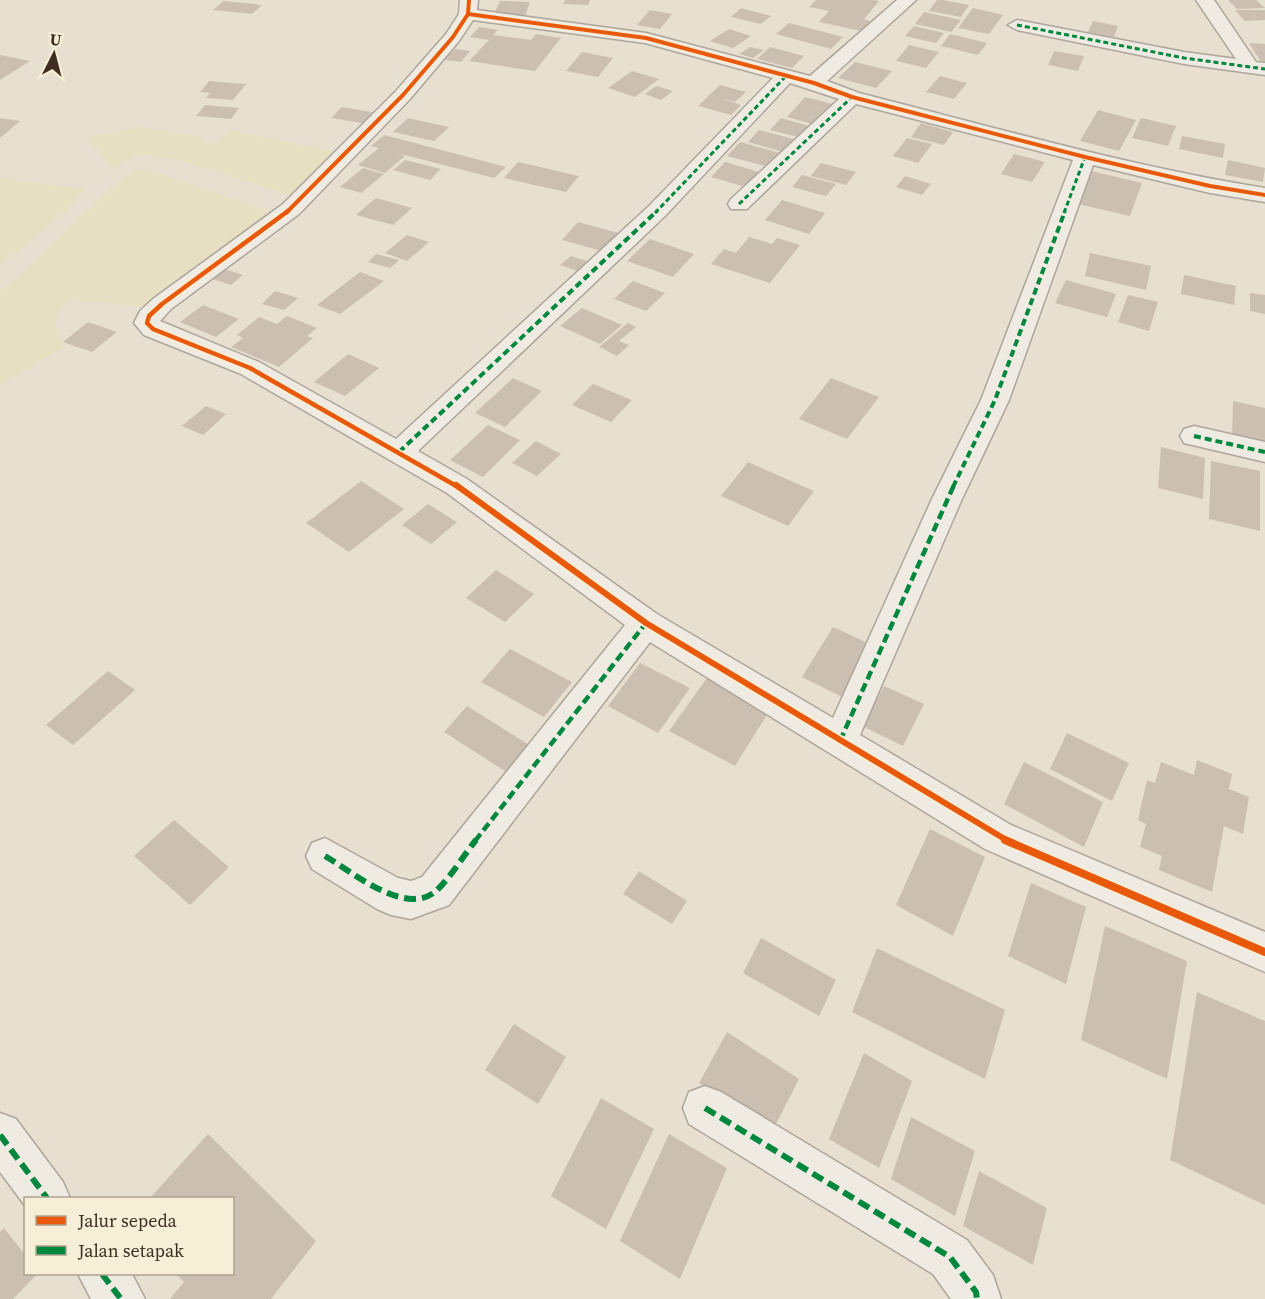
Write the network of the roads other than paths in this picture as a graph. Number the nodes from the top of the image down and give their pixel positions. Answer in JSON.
{"nodes":[{"id":1,"x":907,"y":0,"type":"edge"},
{"id":2,"x":1205,"y":0,"type":"edge"},
{"id":3,"x":469,"y":7,"type":"edge"},
{"id":4,"x":1017,"y":26,"type":"dead end"},
{"id":5,"x":1258,"y":69,"type":"edge"},
{"id":6,"x":786,"y":76,"type":"junction"},
{"id":7,"x":814,"y":83,"type":"junction"},
{"id":8,"x":852,"y":97,"type":"junction"},
{"id":9,"x":1084,"y":157,"type":"junction"},
{"id":10,"x":1265,"y":195,"type":"edge"},
{"id":11,"x":739,"y":204,"type":"dead end"},
{"id":12,"x":1194,"y":436,"type":"dead end"},
{"id":13,"x":399,"y":452,"type":"junction"},
{"id":14,"x":1265,"y":452,"type":"edge"},
{"id":15,"x":646,"y":623,"type":"junction"},
{"id":16,"x":840,"y":741,"type":"junction"},
{"id":17,"x":325,"y":856,"type":"dead end"},
{"id":18,"x":1265,"y":952,"type":"edge"},
{"id":19,"x":705,"y":1108,"type":"dead end"},
{"id":20,"x":0,"y":1135,"type":"edge"},
{"id":21,"x":46,"y":1197,"type":"edge"},
{"id":22,"x":103,"y":1275,"type":"edge"},
{"id":23,"x":121,"y":1299,"type":"edge"},
{"id":24,"x":977,"y":1299,"type":"edge"}],
"edges":[{"from":1,"to":7,"type":"street"},
{"from":2,"to":5,"type":"street"},
{"from":3,"to":6,"type":"street"},
{"from":3,"to":13,"type":"street"},
{"from":4,"to":5,"type":"street"},
{"from":6,"to":7,"type":"street"},
{"from":6,"to":13,"type":"street"},
{"from":7,"to":8,"type":"street"},
{"from":8,"to":9,"type":"street"},
{"from":8,"to":11,"type":"street"},
{"from":9,"to":10,"type":"street"},
{"from":9,"to":16,"type":"street"},
{"from":12,"to":14,"type":"street"},
{"from":13,"to":15,"type":"street"},
{"from":15,"to":16,"type":"street"},
{"from":15,"to":17,"type":"street"},
{"from":16,"to":18,"type":"street"},
{"from":19,"to":24,"type":"street"},
{"from":20,"to":21,"type":"street"},
{"from":22,"to":23,"type":"street"}]}
